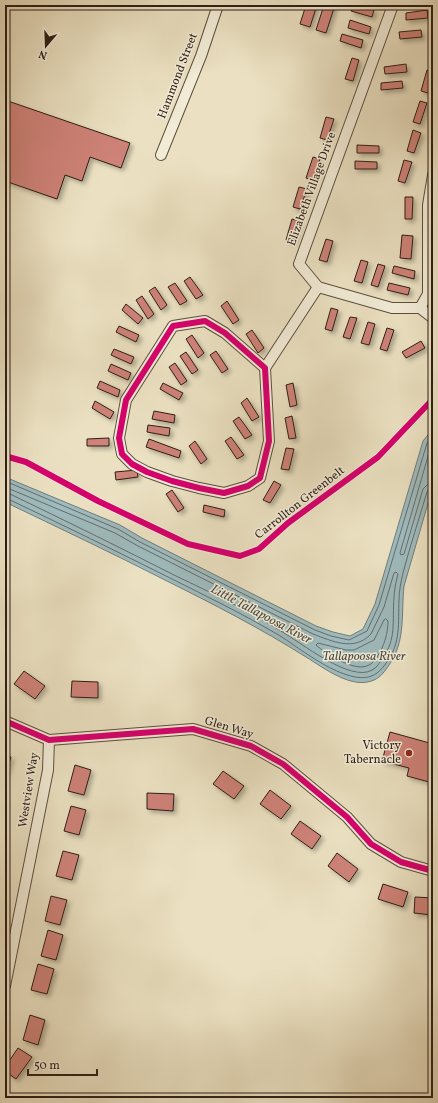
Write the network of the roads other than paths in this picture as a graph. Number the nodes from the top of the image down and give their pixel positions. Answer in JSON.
{"nodes":[{"id":1,"x":218,"y":5,"type":"edge"},
{"id":2,"x":393,"y":5,"type":"edge"},
{"id":3,"x":161,"y":155,"type":"dead end"},
{"id":4,"x":433,"y":175,"type":"edge"},
{"id":5,"x":318,"y":287,"type":"junction"},
{"id":6,"x":420,"y":308,"type":"junction"},
{"id":7,"x":433,"y":318,"type":"edge"},
{"id":8,"x":265,"y":368,"type":"junction"},
{"id":9,"x":5,"y":721,"type":"edge"},
{"id":10,"x":49,"y":740,"type":"junction"},
{"id":11,"x":433,"y":871,"type":"edge"},
{"id":12,"x":5,"y":986,"type":"edge"}],
"edges":[{"from":1,"to":3,"type":"street","name":"Hammond Street"},
{"from":2,"to":5,"type":"street","name":"Elizabeth Village Drive"},
{"from":4,"to":6,"type":"street"},
{"from":5,"to":6,"type":"street"},
{"from":5,"to":8,"type":"street"},
{"from":6,"to":7,"type":"street"},
{"from":8,"to":8,"type":"street"},
{"from":9,"to":10,"type":"street","name":"Glen Way"},
{"from":10,"to":11,"type":"street","name":"Glen Way"},
{"from":10,"to":12,"type":"street","name":"Westview Way"}]}
